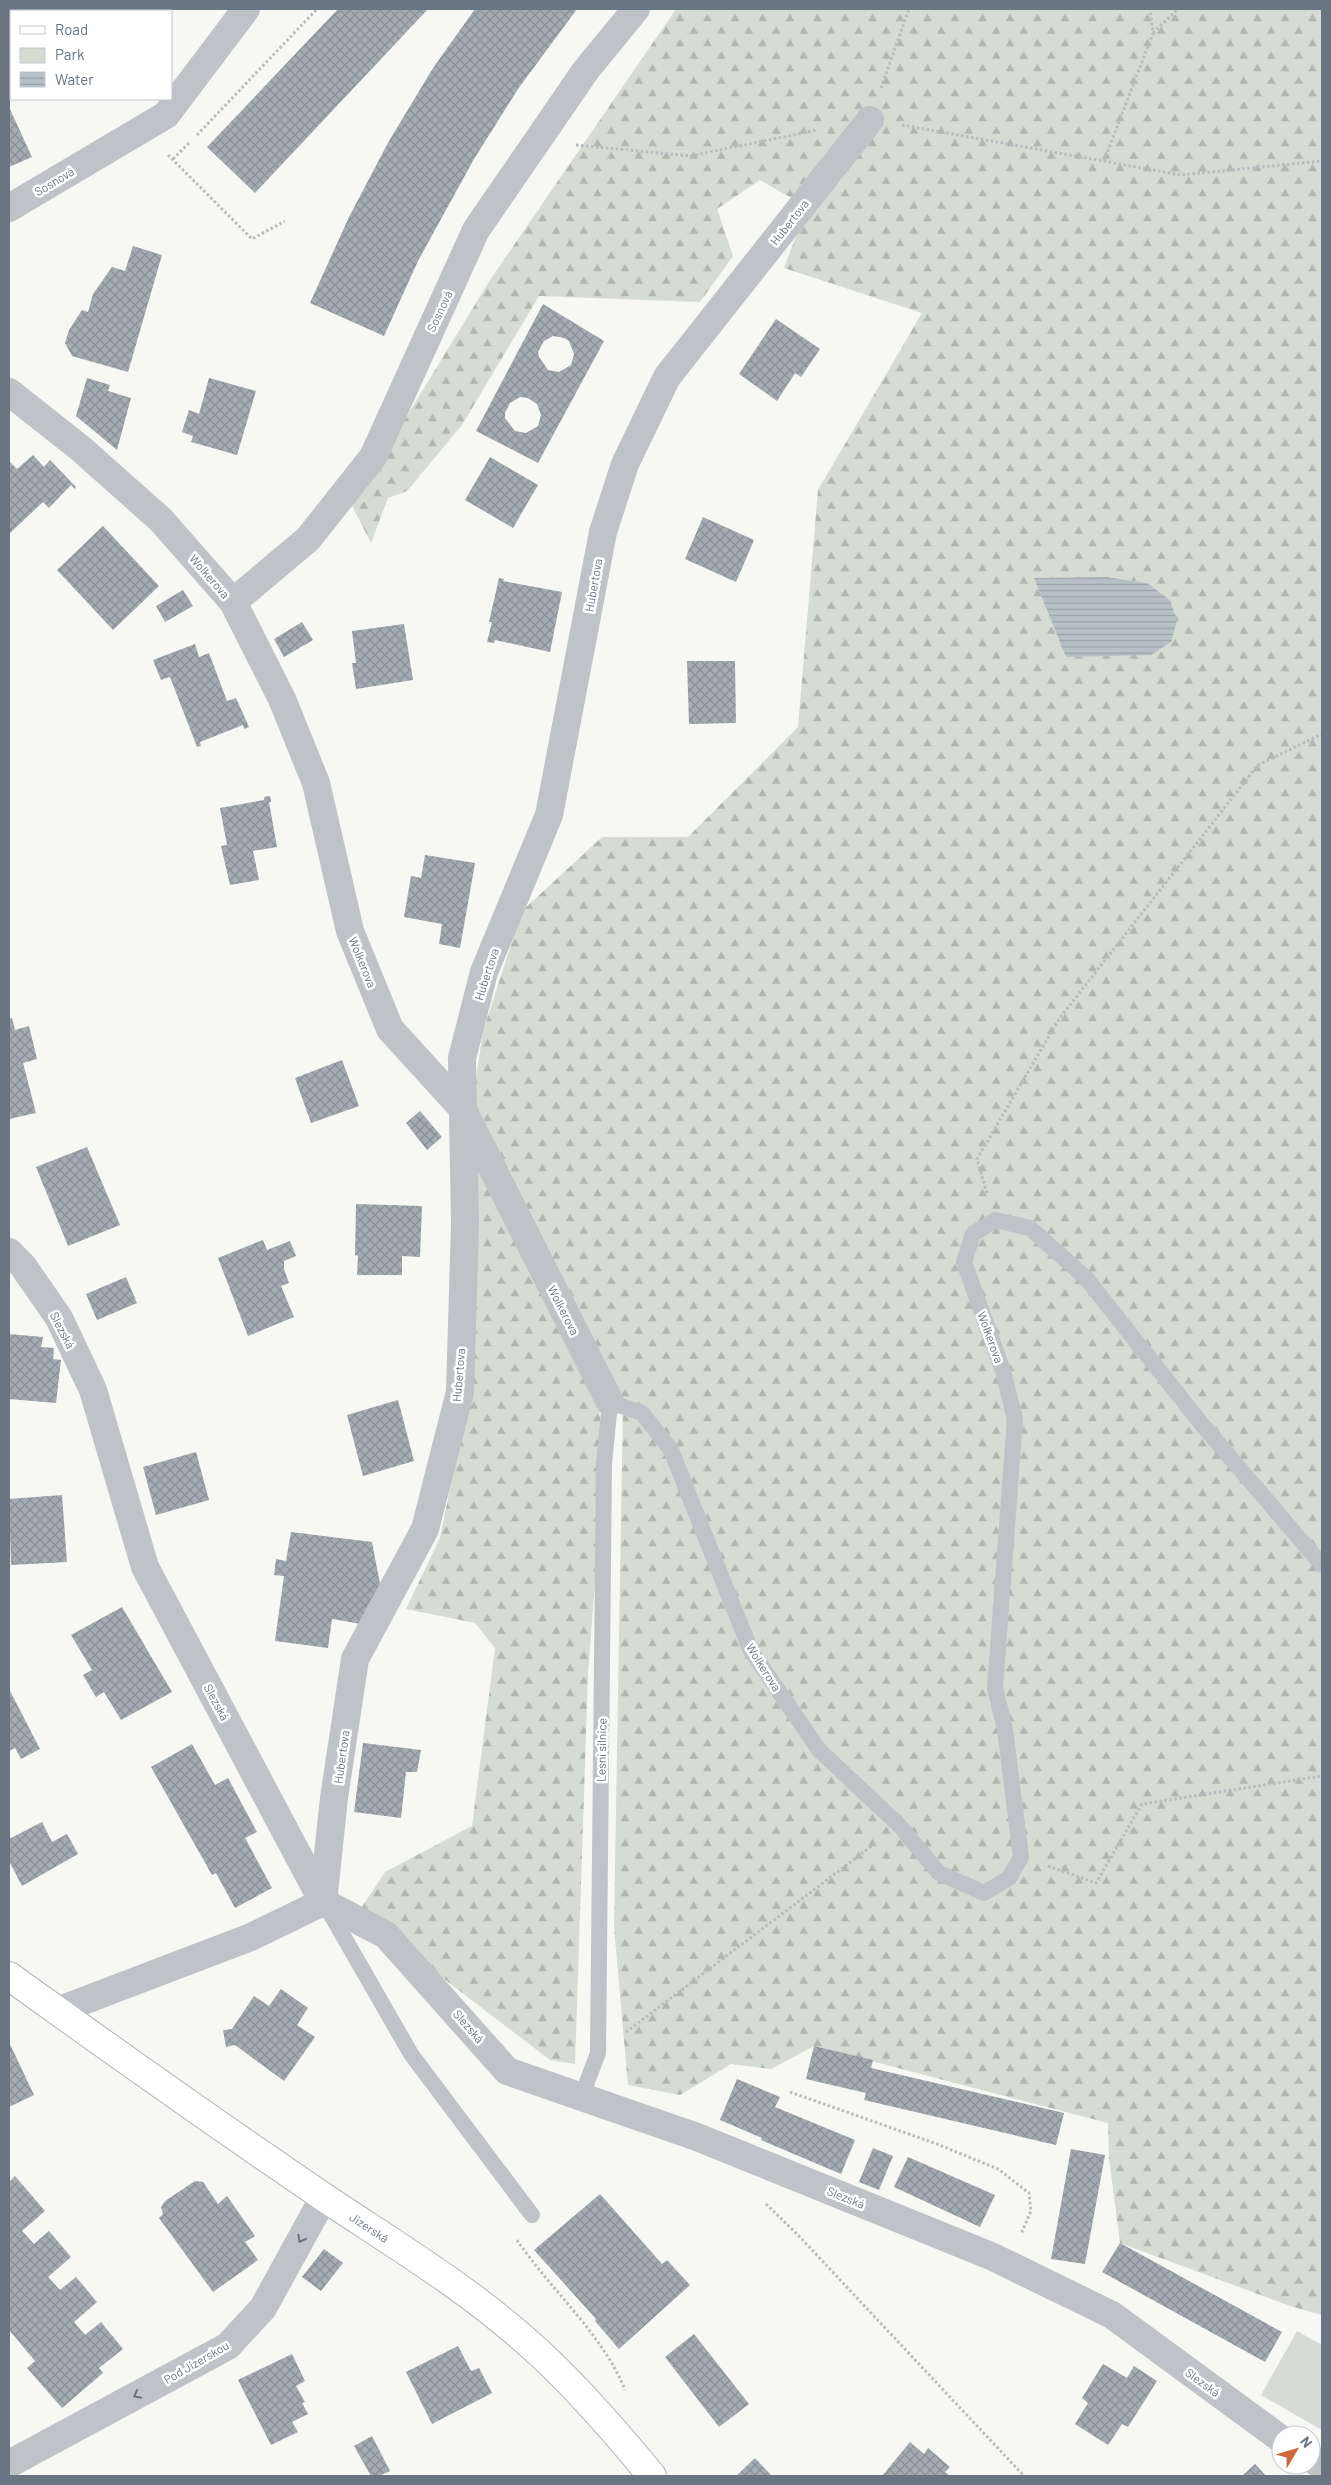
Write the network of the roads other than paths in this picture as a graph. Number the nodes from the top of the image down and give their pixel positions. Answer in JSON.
{"nodes":[{"id":1,"x":246,"y":9,"type":"edge"},
{"id":2,"x":636,"y":9,"type":"edge"},
{"id":3,"x":870,"y":120,"type":"road end"},
{"id":4,"x":9,"y":208,"type":"edge"},
{"id":5,"x":9,"y":392,"type":"edge"},
{"id":6,"x":233,"y":602,"type":"junction"},
{"id":7,"x":462,"y":1108,"type":"junction"},
{"id":8,"x":9,"y":1252,"type":"edge"},
{"id":9,"x":610,"y":1402,"type":"junction"},
{"id":10,"x":1322,"y":1565,"type":"edge"},
{"id":11,"x":323,"y":1902,"type":"junction"},
{"id":12,"x":9,"y":1976,"type":"edge"},
{"id":13,"x":57,"y":2011,"type":"junction"},
{"id":14,"x":582,"y":2095,"type":"junction"},
{"id":15,"x":324,"y":2197,"type":"junction"},
{"id":16,"x":532,"y":2215,"type":"dead end"},
{"id":17,"x":1271,"y":2432,"type":"edge"},
{"id":18,"x":9,"y":2464,"type":"edge"},
{"id":19,"x":652,"y":2476,"type":"edge"}],
"edges":[{"from":1,"to":4,"type":"street","name":"Sosnová"},
{"from":2,"to":6,"type":"street","name":"Sosnová"},
{"from":3,"to":7,"type":"street","name":"Hubertova"},
{"from":5,"to":6,"type":"street","name":"Wolkerova"},
{"from":6,"to":7,"type":"street","name":"Wolkerova"},
{"from":7,"to":9,"type":"street","name":"Wolkerova"},
{"from":7,"to":11,"type":"street","name":"Hubertova"},
{"from":8,"to":11,"type":"street","name":"Slezská"},
{"from":9,"to":10,"type":"lane","name":"Wolkerova"},
{"from":9,"to":14,"type":"lane","name":"Lesní silnice"},
{"from":11,"to":13,"type":"street"},
{"from":11,"to":14,"type":"street","name":"Slezská"},
{"from":11,"to":16,"type":"lane"},
{"from":12,"to":13,"type":"street","name":"Jizerská"},
{"from":13,"to":15,"type":"street","name":"Jizerská"},
{"from":14,"to":17,"type":"street","name":"Slezská"},
{"from":15,"to":18,"type":"street","name":"Pod Jizerskou","one_way":true},
{"from":15,"to":19,"type":"street","name":"Jizerská"}]}
